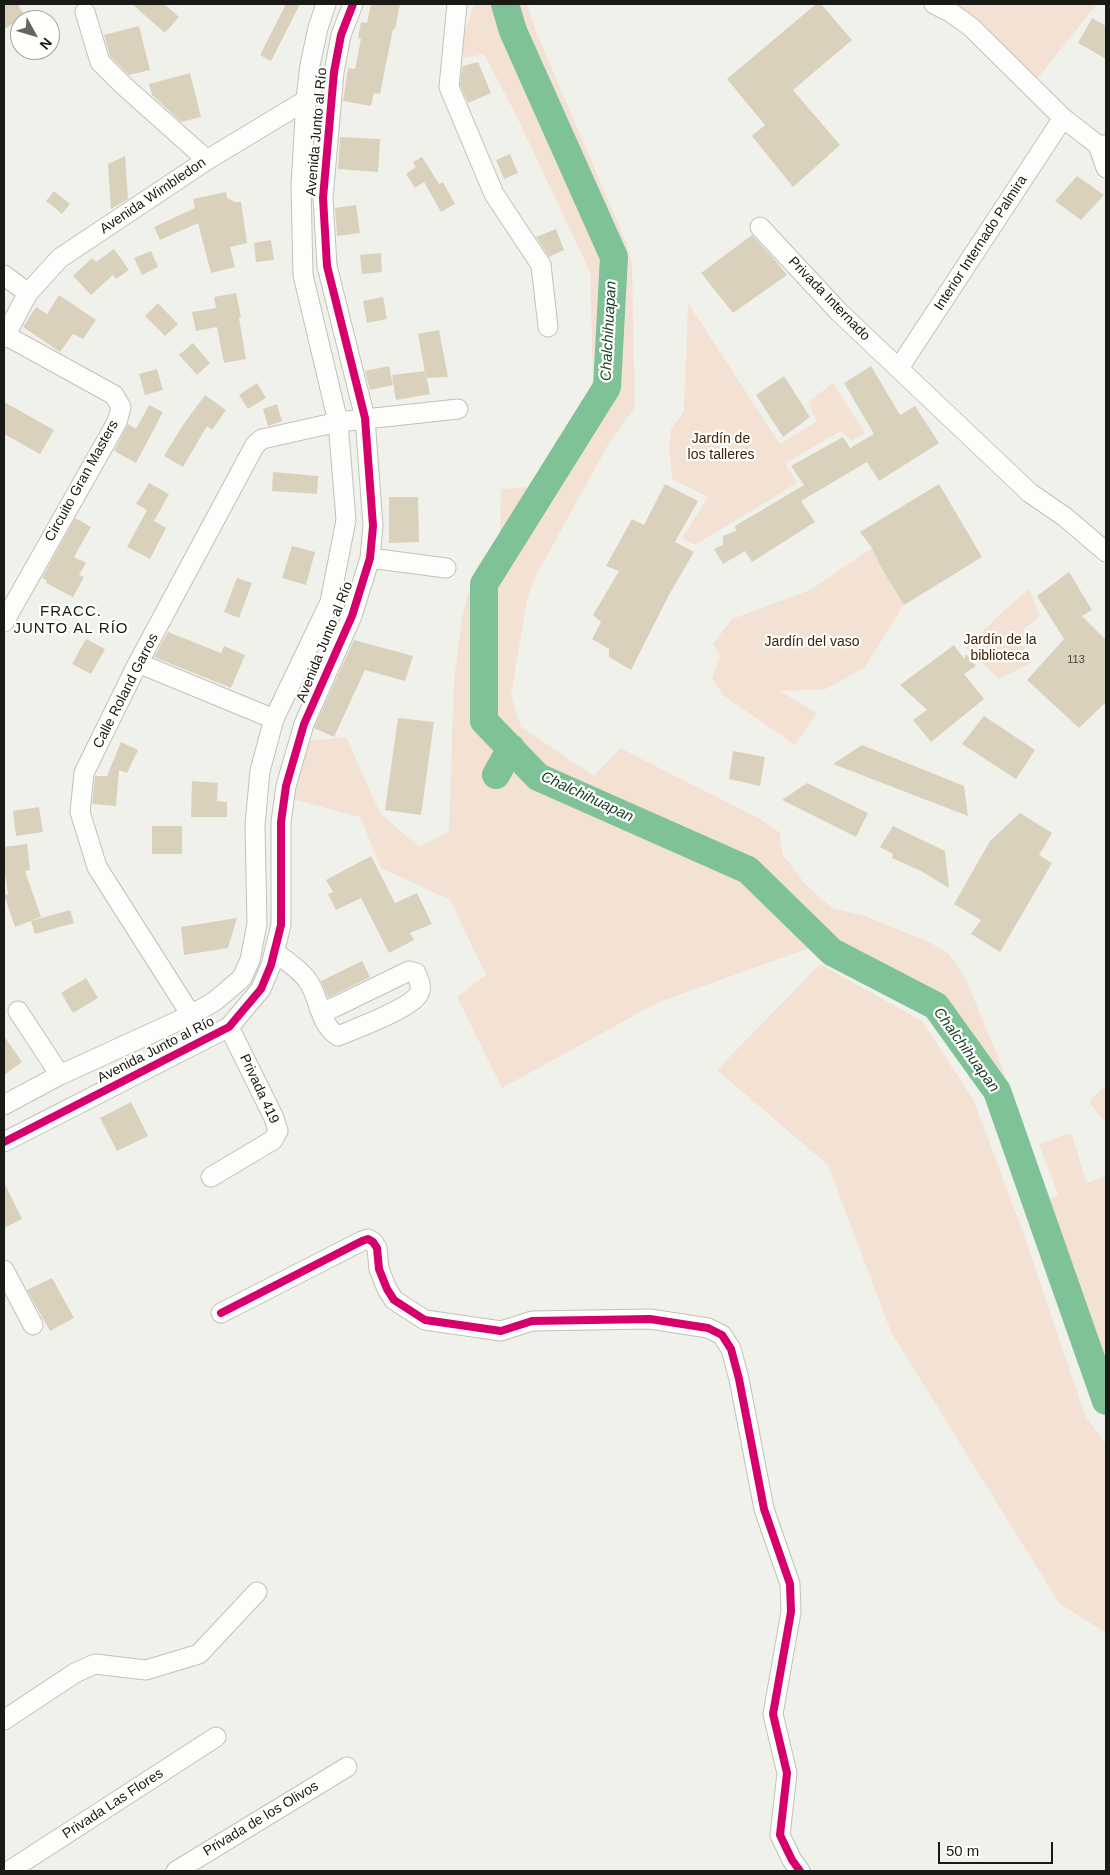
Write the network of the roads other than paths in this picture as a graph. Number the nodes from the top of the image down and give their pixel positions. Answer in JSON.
{"nodes":[{"id":1,"x":326,"y":4,"type":"edge"},
{"id":2,"x":353,"y":4,"type":"edge"},
{"id":3,"x":457,"y":4,"type":"edge"},
{"id":4,"x":934,"y":4,"type":"edge"},
{"id":5,"x":85,"y":12,"type":"dead end"},
{"id":6,"x":318,"y":28,"type":"junction"},
{"id":7,"x":341,"y":35,"type":"junction"},
{"id":8,"x":333,"y":86,"type":"junction"},
{"id":9,"x":306,"y":100,"type":"junction"},
{"id":10,"x":1063,"y":118,"type":"junction"},
{"id":11,"x":1102,"y":145,"type":"edge"},
{"id":12,"x":207,"y":160,"type":"junction"},
{"id":13,"x":1106,"y":168,"type":"edge"},
{"id":14,"x":760,"y":227,"type":"dead end"},
{"id":15,"x":4,"y":276,"type":"edge"},
{"id":16,"x":28,"y":293,"type":"junction"},
{"id":17,"x":548,"y":327,"type":"dead end"},
{"id":18,"x":4,"y":336,"type":"edge"},
{"id":19,"x":899,"y":368,"type":"junction"},
{"id":20,"x":458,"y":410,"type":"dead end"},
{"id":21,"x":365,"y":418,"type":"junction"},
{"id":22,"x":338,"y":422,"type":"junction"},
{"id":23,"x":1106,"y":552,"type":"edge"},
{"id":24,"x":370,"y":558,"type":"junction"},
{"id":25,"x":446,"y":568,"type":"dead end"},
{"id":26,"x":4,"y":622,"type":"edge"},
{"id":27,"x":138,"y":663,"type":"junction"},
{"id":28,"x":274,"y":719,"type":"junction"},
{"id":29,"x":281,"y":822,"type":"junction"},
{"id":30,"x":255,"y":825,"type":"junction"},
{"id":31,"x":275,"y":952,"type":"junction"},
{"id":32,"x":319,"y":1008,"type":"junction"},
{"id":33,"x":18,"y":1011,"type":"dead end"},
{"id":34,"x":191,"y":1015,"type":"junction"},
{"id":35,"x":229,"y":1027,"type":"junction"},
{"id":36,"x":203,"y":1040,"type":"junction"},
{"id":37,"x":60,"y":1075,"type":"junction"},
{"id":38,"x":4,"y":1105,"type":"edge"},
{"id":39,"x":4,"y":1142,"type":"edge"},
{"id":40,"x":211,"y":1177,"type":"dead end"},
{"id":41,"x":4,"y":1270,"type":"edge"},
{"id":42,"x":221,"y":1313,"type":"dead end"},
{"id":43,"x":33,"y":1325,"type":"dead end"},
{"id":44,"x":257,"y":1592,"type":"dead end"},
{"id":45,"x":4,"y":1720,"type":"edge"},
{"id":46,"x":216,"y":1737,"type":"dead end"},
{"id":47,"x":347,"y":1767,"type":"dead end"},
{"id":48,"x":9,"y":1871,"type":"edge"},
{"id":49,"x":176,"y":1871,"type":"edge"},
{"id":50,"x":800,"y":1871,"type":"edge"}],
"edges":[{"from":1,"to":6,"type":"street","name":"Avenida Junto al Río"},
{"from":2,"to":7,"type":"street","name":"Avenida Junto al Río"},
{"from":3,"to":17,"type":"street"},
{"from":4,"to":10,"type":"street"},
{"from":5,"to":12,"type":"street"},
{"from":6,"to":7,"type":"street"},
{"from":6,"to":9,"type":"street","name":"Avenida Junto al Río"},
{"from":7,"to":8,"type":"street","name":"Avenida Junto al Río"},
{"from":8,"to":9,"type":"street","name":"Avenida Wimbledon"},
{"from":8,"to":21,"type":"street","name":"Avenida Junto al Río"},
{"from":9,"to":12,"type":"street","name":"Avenida Wimbledon"},
{"from":9,"to":22,"type":"street","name":"Avenida Junto al Río"},
{"from":10,"to":11,"type":"street"},
{"from":10,"to":19,"type":"street","name":"Interior Internado Palmira"},
{"from":11,"to":13,"type":"street"},
{"from":12,"to":16,"type":"street","name":"Avenida Wimbledon"},
{"from":14,"to":19,"type":"street","name":"Privada Internado"},
{"from":15,"to":16,"type":"street"},
{"from":16,"to":18,"type":"street","name":"Avenida Wimbledon"},
{"from":18,"to":26,"type":"street","name":"Circuito Gran Masters"},
{"from":19,"to":23,"type":"street","name":"Privada Internado"},
{"from":20,"to":21,"type":"street","name":"Calle Roland Garros"},
{"from":21,"to":22,"type":"street","name":"Calle Roland Garros"},
{"from":21,"to":24,"type":"street","name":"Avenida Junto al Río"},
{"from":22,"to":27,"type":"street","name":"Calle Roland Garros"},
{"from":22,"to":28,"type":"street","name":"Avenida Junto al Río"},
{"from":24,"to":25,"type":"street"},
{"from":24,"to":29,"type":"street","name":"Avenida Junto al Río"},
{"from":27,"to":28,"type":"street"},
{"from":27,"to":34,"type":"street","name":"Calle Roland Garros"},
{"from":28,"to":30,"type":"street","name":"Avenida Junto al Río"},
{"from":29,"to":30,"type":"street"},
{"from":29,"to":31,"type":"street","name":"Avenida Junto al Río"},
{"from":30,"to":34,"type":"street","name":"Avenida Junto al Río"},
{"from":31,"to":32,"type":"street"},
{"from":31,"to":35,"type":"street","name":"Avenida Junto al Río"},
{"from":32,"to":32,"type":"street"},
{"from":33,"to":37,"type":"street"},
{"from":34,"to":36,"type":"street","name":"Calle Roland Garros"},
{"from":34,"to":37,"type":"street","name":"Avenida Junto al Río"},
{"from":35,"to":36,"type":"street","name":"Avenida Junto al Río"},
{"from":35,"to":40,"type":"street","name":"Privada 419"},
{"from":36,"to":39,"type":"street","name":"Avenida Junto al Río"},
{"from":37,"to":38,"type":"street","name":"Avenida Junto al Río"},
{"from":41,"to":43,"type":"street"},
{"from":42,"to":50,"type":"street"},
{"from":44,"to":45,"type":"street"},
{"from":46,"to":48,"type":"street","name":"Privada Las Flores"},
{"from":47,"to":49,"type":"street","name":"Privada de los Olivos"}]}
